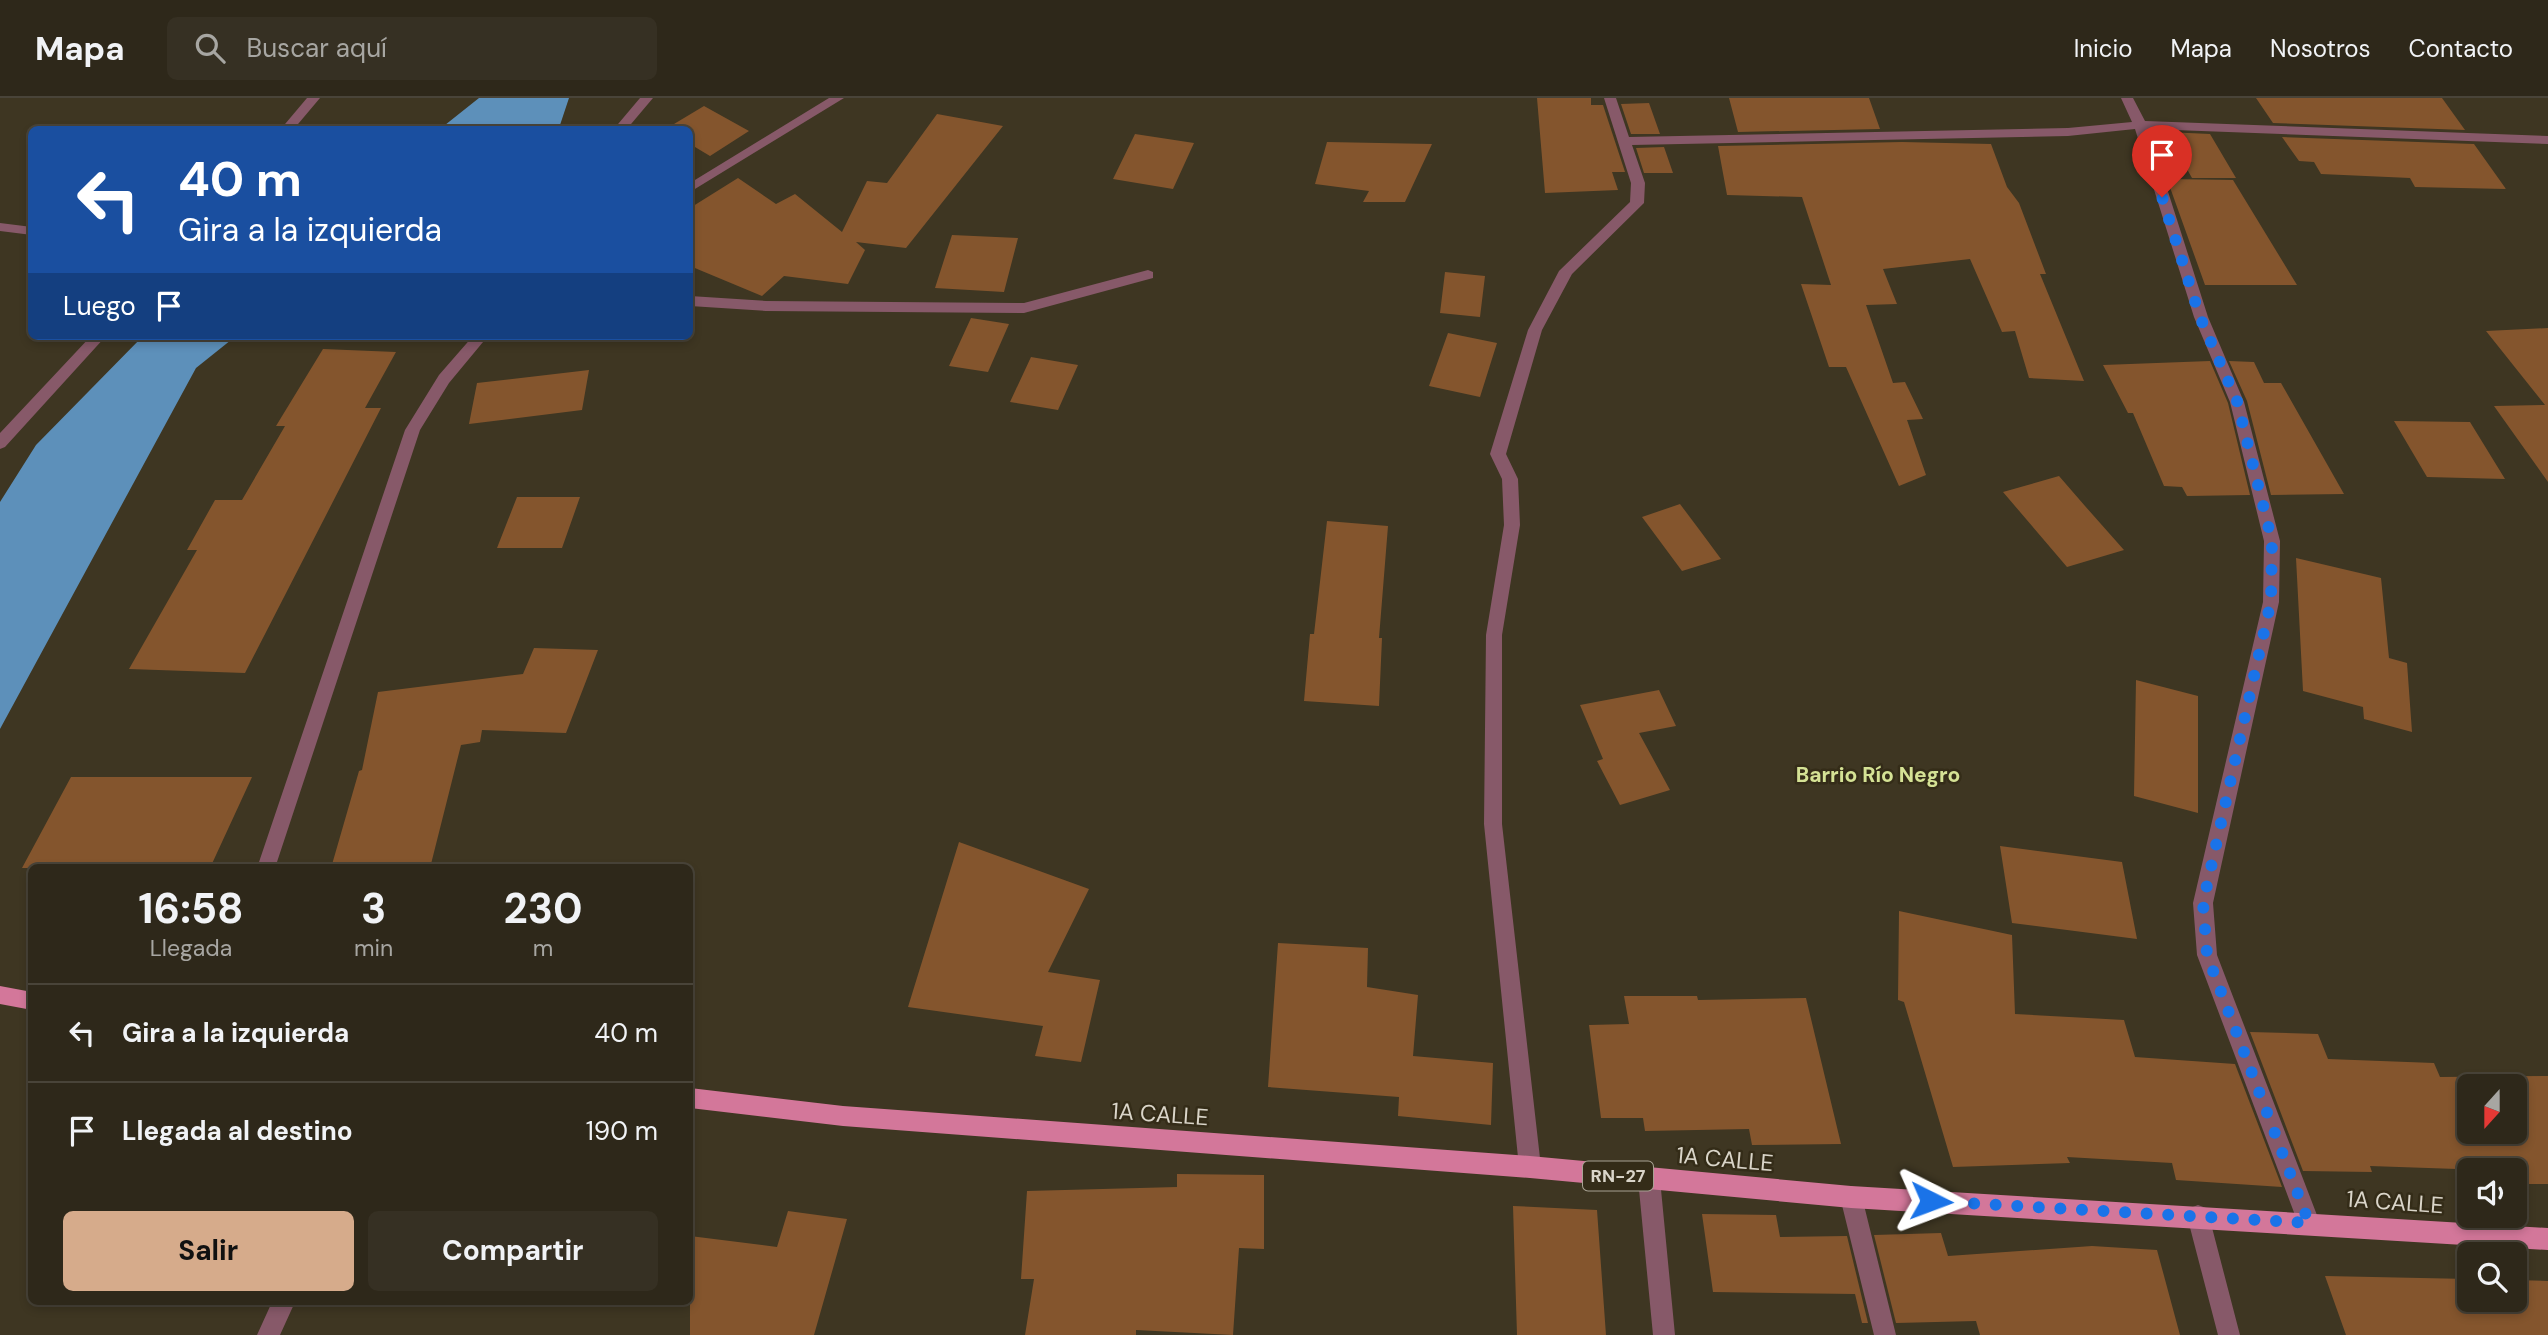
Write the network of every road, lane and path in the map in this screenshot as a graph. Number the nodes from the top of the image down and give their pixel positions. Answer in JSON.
{"nodes":[{"id":1,"x":314,"y":98,"type":"edge"},
{"id":2,"x":647,"y":98,"type":"edge"},
{"id":3,"x":838,"y":98,"type":"edge"},
{"id":4,"x":1610,"y":98,"type":"edge"},
{"id":5,"x":2127,"y":98,"type":"edge"},
{"id":6,"x":2140,"y":125,"type":"junction"},
{"id":7,"x":290,"y":126,"type":"edge"},
{"id":8,"x":622,"y":126,"type":"edge"},
{"id":9,"x":2548,"y":140,"type":"edge"},
{"id":10,"x":1626,"y":141,"type":"junction"},
{"id":11,"x":693,"y":186,"type":"edge"},
{"id":12,"x":0,"y":227,"type":"edge"},
{"id":13,"x":28,"y":230,"type":"edge"},
{"id":14,"x":1148,"y":275,"type":"dead end"},
{"id":15,"x":693,"y":301,"type":"edge"},
{"id":16,"x":95,"y":340,"type":"edge"},
{"id":17,"x":478,"y":340,"type":"edge"},
{"id":18,"x":0,"y":443,"type":"edge"},
{"id":19,"x":267,"y":864,"type":"edge"},
{"id":20,"x":0,"y":995,"type":"edge"},
{"id":21,"x":28,"y":999,"type":"edge"},
{"id":22,"x":693,"y":1098,"type":"edge"},
{"id":23,"x":1530,"y":1167,"type":"junction"},
{"id":24,"x":1649,"y":1179,"type":"junction"},
{"id":25,"x":1851,"y":1197,"type":"junction"},
{"id":26,"x":2198,"y":1216,"type":"junction"},
{"id":27,"x":2309,"y":1223,"type":"junction"},
{"id":28,"x":2548,"y":1239,"type":"edge"},
{"id":29,"x":283,"y":1305,"type":"edge"},
{"id":30,"x":268,"y":1335,"type":"edge"},
{"id":31,"x":1664,"y":1335,"type":"edge"},
{"id":32,"x":1885,"y":1335,"type":"edge"},
{"id":33,"x":2229,"y":1335,"type":"edge"}],
"edges":[{"from":1,"to":7,"type":"street"},
{"from":2,"to":8,"type":"street"},
{"from":3,"to":11,"type":"street"},
{"from":4,"to":10,"type":"street"},
{"from":5,"to":6,"type":"street"},
{"from":6,"to":9,"type":"street"},
{"from":6,"to":10,"type":"street"},
{"from":6,"to":27,"type":"street"},
{"from":10,"to":23,"type":"street"},
{"from":12,"to":13,"type":"street"},
{"from":14,"to":15,"type":"street"},
{"from":16,"to":18,"type":"street"},
{"from":17,"to":19,"type":"street"},
{"from":20,"to":21,"type":"main road"},
{"from":22,"to":23,"type":"main road","name":"1A CALLE","number":"RN-27"},
{"from":23,"to":24,"type":"main road","name":"1A CALLE","number":"RN-27"},
{"from":24,"to":25,"type":"main road","name":"1A CALLE","number":"RN-27"},
{"from":24,"to":31,"type":"street"},
{"from":25,"to":26,"type":"main road","name":"1A CALLE","number":"RN-27"},
{"from":25,"to":32,"type":"street"},
{"from":26,"to":27,"type":"main road","name":"1A CALLE","number":"RN-27"},
{"from":26,"to":33,"type":"street"},
{"from":27,"to":28,"type":"main road","name":"1A CALLE","number":"RN-27"},
{"from":29,"to":30,"type":"street"}]}
